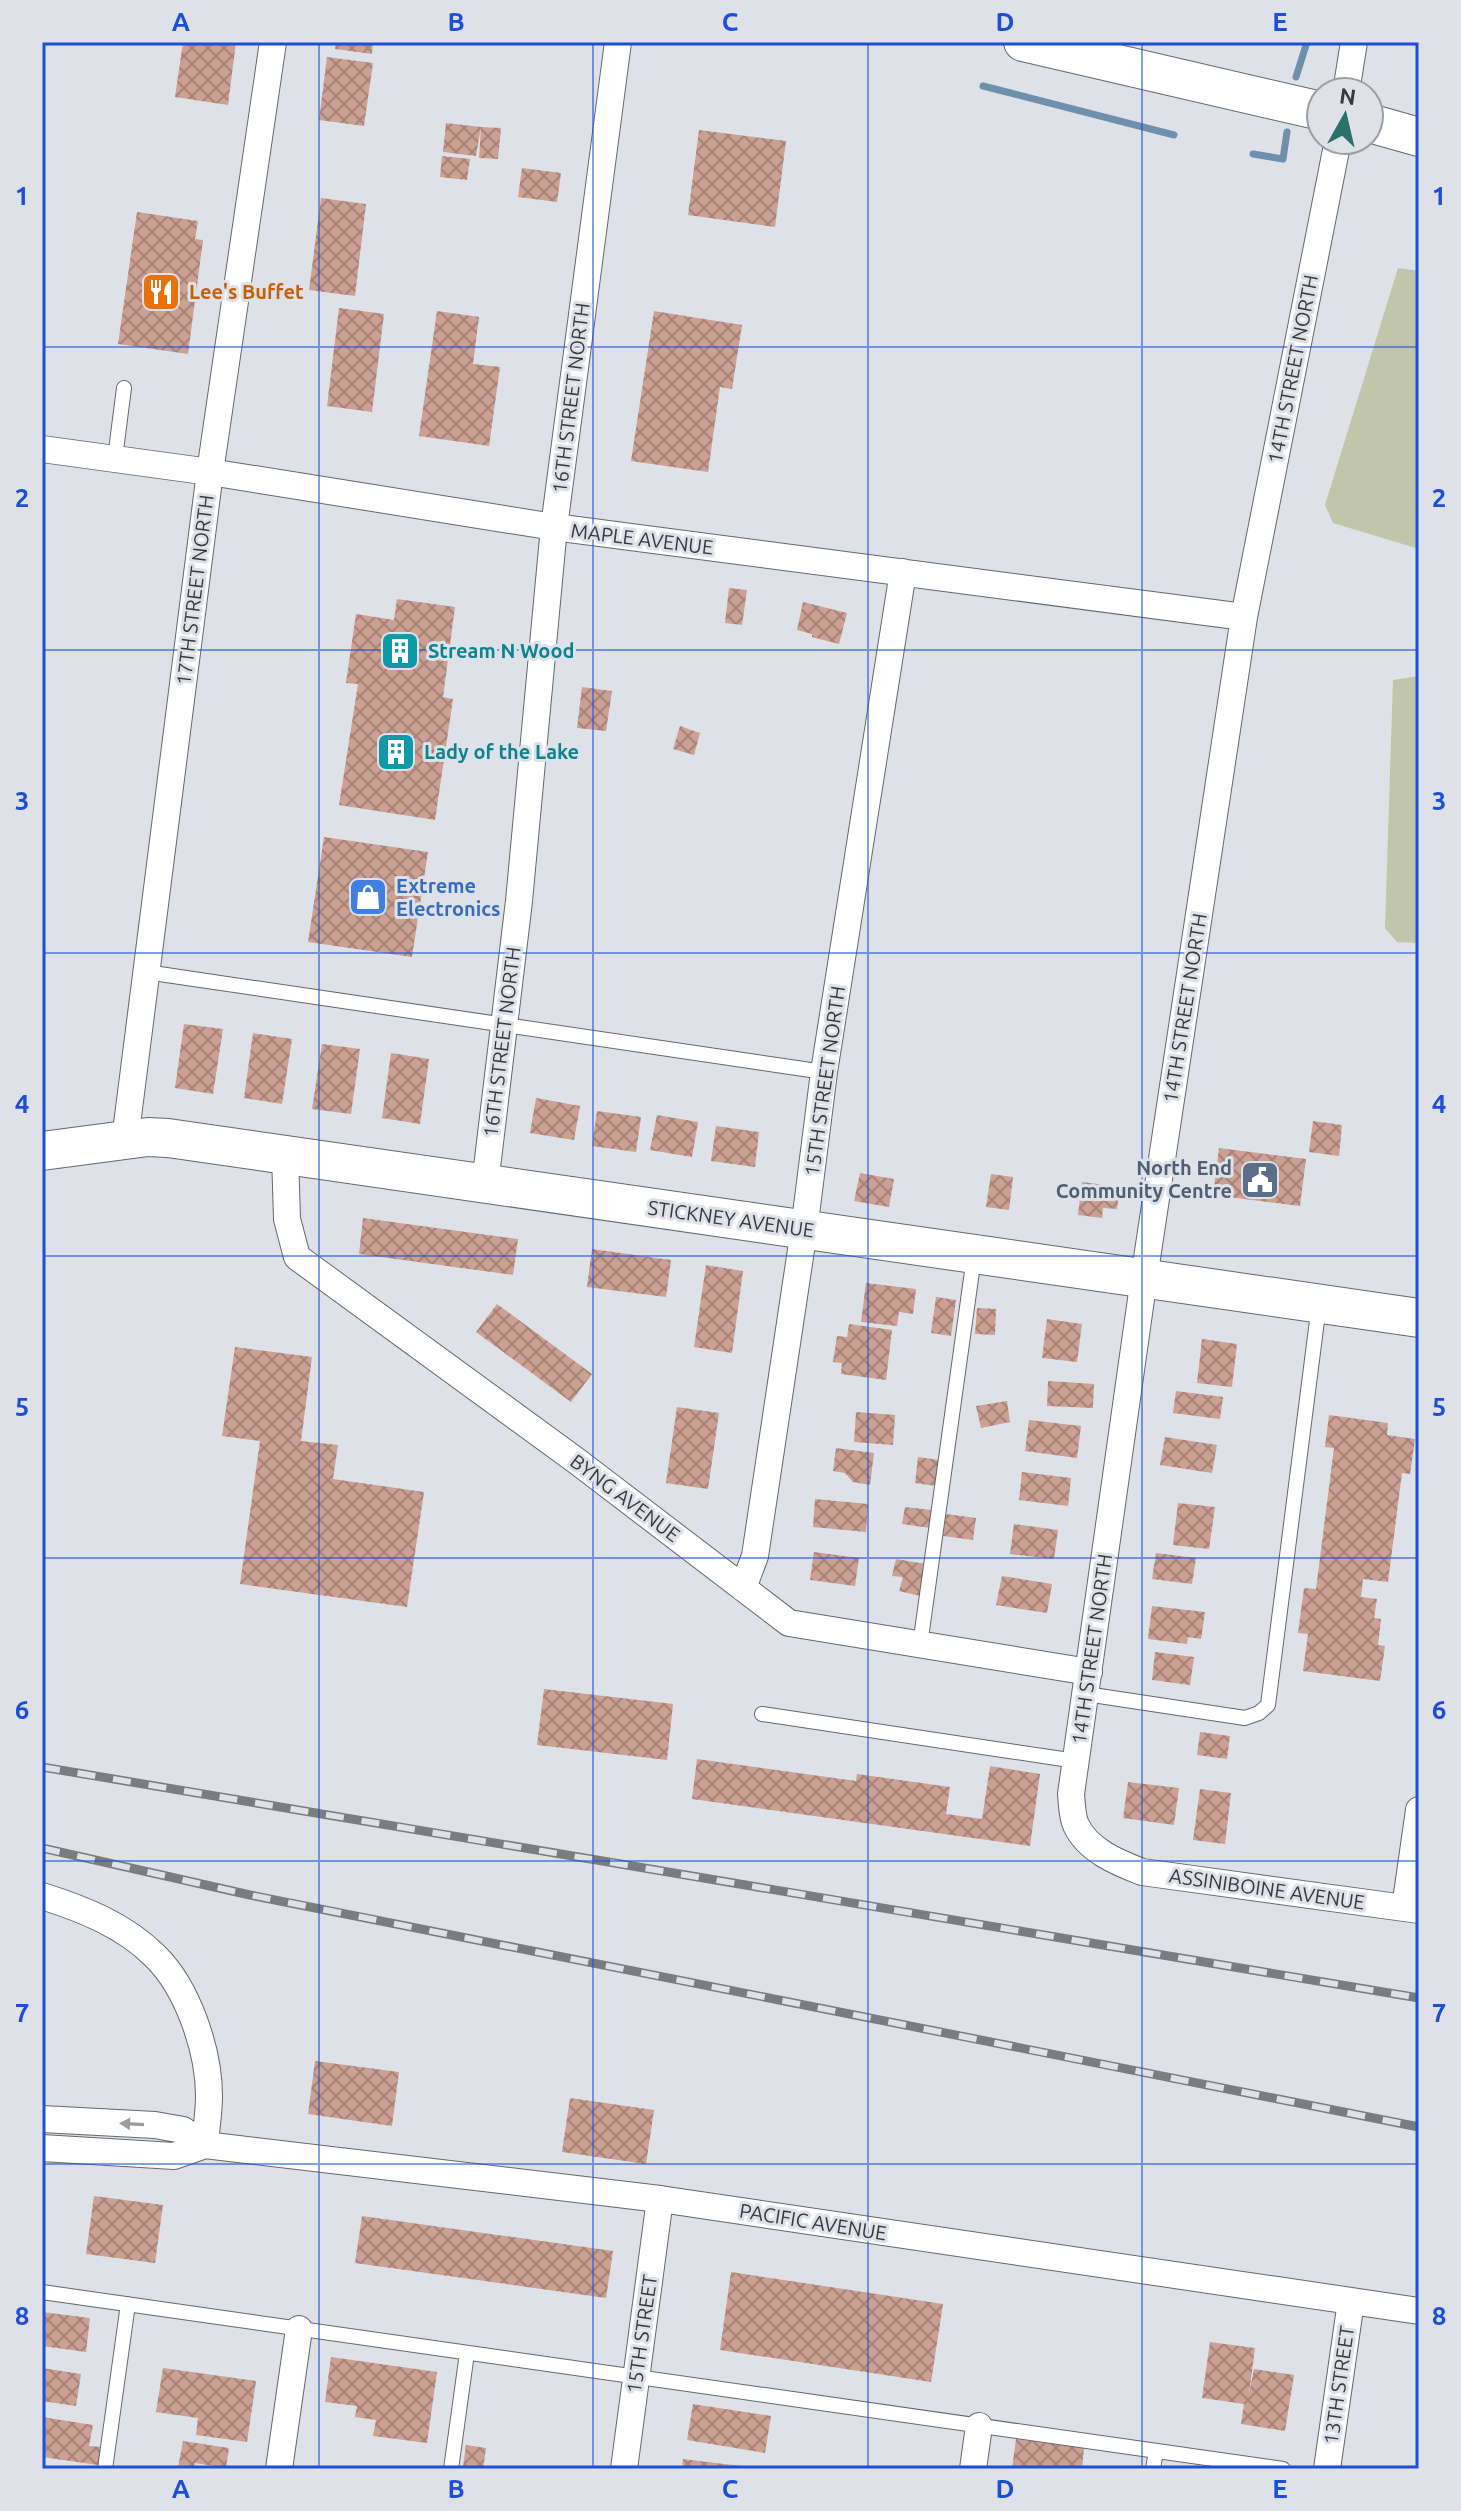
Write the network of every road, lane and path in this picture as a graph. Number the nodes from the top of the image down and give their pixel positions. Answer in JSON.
{"nodes":[{"id":1,"x":273,"y":42,"type":"edge"},
{"id":2,"x":618,"y":42,"type":"edge"},
{"id":3,"x":1023,"y":42,"type":"edge"},
{"id":4,"x":1354,"y":42,"type":"edge"},
{"id":5,"x":1349,"y":76,"type":"edge"},
{"id":6,"x":1305,"y":107,"type":"edge"},
{"id":7,"x":1385,"y":127,"type":"edge"},
{"id":8,"x":1419,"y":137,"type":"edge"},
{"id":9,"x":1335,"y":156,"type":"edge"},
{"id":10,"x":124,"y":388,"type":"dead end"},
{"id":11,"x":42,"y":449,"type":"edge"},
{"id":12,"x":115,"y":458,"type":"junction"},
{"id":13,"x":210,"y":472,"type":"junction"},
{"id":14,"x":554,"y":527,"type":"junction"},
{"id":15,"x":903,"y":572,"type":"junction"},
{"id":16,"x":1244,"y":617,"type":"junction"},
{"id":17,"x":146,"y":972,"type":"junction"},
{"id":18,"x":504,"y":1025,"type":"junction"},
{"id":19,"x":824,"y":1072,"type":"junction"},
{"id":20,"x":125,"y":1140,"type":"junction"},
{"id":21,"x":42,"y":1151,"type":"edge"},
{"id":22,"x":285,"y":1154,"type":"junction"},
{"id":23,"x":485,"y":1184,"type":"junction"},
{"id":24,"x":804,"y":1230,"type":"junction"},
{"id":25,"x":975,"y":1255,"type":"junction"},
{"id":26,"x":1144,"y":1278,"type":"junction"},
{"id":27,"x":1319,"y":1305,"type":"junction"},
{"id":28,"x":1419,"y":1318,"type":"edge"},
{"id":29,"x":743,"y":1588,"type":"junction"},
{"id":30,"x":920,"y":1645,"type":"junction"},
{"id":31,"x":1088,"y":1683,"type":"junction"},
{"id":32,"x":762,"y":1714,"type":"dead end"},
{"id":33,"x":1076,"y":1761,"type":"junction"},
{"id":34,"x":1419,"y":1810,"type":"edge"},
{"id":35,"x":1116,"y":1862,"type":"joint"},
{"id":36,"x":42,"y":1896,"type":"edge"},
{"id":37,"x":1412,"y":1909,"type":"edge"},
{"id":38,"x":42,"y":2119,"type":"edge"},
{"id":39,"x":205,"y":2145,"type":"junction"},
{"id":40,"x":42,"y":2148,"type":"edge"},
{"id":41,"x":660,"y":2199,"type":"junction"},
{"id":42,"x":42,"y":2292,"type":"edge"},
{"id":43,"x":1351,"y":2301,"type":"junction"},
{"id":44,"x":128,"y":2304,"type":"junction"},
{"id":45,"x":1419,"y":2311,"type":"edge"},
{"id":46,"x":299,"y":2329,"type":"junction"},
{"id":47,"x":467,"y":2353,"type":"junction"},
{"id":48,"x":636,"y":2377,"type":"junction"},
{"id":49,"x":979,"y":2426,"type":"junction"},
{"id":50,"x":1156,"y":2451,"type":"junction"},
{"id":51,"x":105,"y":2469,"type":"edge"},
{"id":52,"x":279,"y":2469,"type":"edge"},
{"id":53,"x":451,"y":2469,"type":"edge"},
{"id":54,"x":624,"y":2469,"type":"edge"},
{"id":55,"x":973,"y":2469,"type":"edge"},
{"id":56,"x":1153,"y":2469,"type":"edge"},
{"id":57,"x":1283,"y":2469,"type":"edge"},
{"id":58,"x":1327,"y":2469,"type":"edge"}],
"edges":[{"from":1,"to":13,"type":"street","name":"17TH STREET NORTH"},
{"from":2,"to":14,"type":"street","name":"16TH STREET NORTH"},
{"from":3,"to":6,"type":"street"},
{"from":4,"to":5,"type":"street"},
{"from":7,"to":8,"type":"street"},
{"from":9,"to":16,"type":"street","name":"14TH STREET NORTH"},
{"from":10,"to":12,"type":"lane"},
{"from":11,"to":12,"type":"street","name":"MAPLE AVENUE"},
{"from":12,"to":13,"type":"street","name":"MAPLE AVENUE"},
{"from":13,"to":14,"type":"street","name":"MAPLE AVENUE"},
{"from":13,"to":17,"type":"street","name":"17TH STREET NORTH"},
{"from":14,"to":15,"type":"street","name":"MAPLE AVENUE"},
{"from":14,"to":18,"type":"street","name":"16TH STREET NORTH"},
{"from":15,"to":16,"type":"street","name":"MAPLE AVENUE"},
{"from":15,"to":19,"type":"street","name":"15TH STREET NORTH"},
{"from":16,"to":26,"type":"street","name":"14TH STREET NORTH"},
{"from":17,"to":18,"type":"lane"},
{"from":17,"to":20,"type":"street","name":"17TH STREET NORTH"},
{"from":18,"to":19,"type":"lane"},
{"from":18,"to":23,"type":"street","name":"16TH STREET NORTH"},
{"from":19,"to":24,"type":"street","name":"15TH STREET NORTH"},
{"from":20,"to":21,"type":"street","name":"STICKNEY AVENUE"},
{"from":20,"to":22,"type":"street","name":"STICKNEY AVENUE"},
{"from":22,"to":23,"type":"street","name":"STICKNEY AVENUE"},
{"from":22,"to":29,"type":"street","name":"BYNG AVENUE"},
{"from":23,"to":24,"type":"street","name":"STICKNEY AVENUE"},
{"from":24,"to":25,"type":"street","name":"STICKNEY AVENUE"},
{"from":24,"to":29,"type":"street","name":"15TH STREET NORTH"},
{"from":25,"to":26,"type":"street","name":"STICKNEY AVENUE"},
{"from":25,"to":30,"type":"lane"},
{"from":26,"to":27,"type":"street","name":"STICKNEY AVENUE"},
{"from":26,"to":31,"type":"street","name":"14TH STREET NORTH"},
{"from":27,"to":28,"type":"street","name":"STICKNEY AVENUE"},
{"from":27,"to":31,"type":"lane"},
{"from":29,"to":30,"type":"street","name":"BYNG AVENUE"},
{"from":30,"to":31,"type":"street","name":"BYNG AVENUE"},
{"from":31,"to":33,"type":"street","name":"14TH STREET NORTH"},
{"from":32,"to":33,"type":"lane"},
{"from":33,"to":35,"type":"street","name":"14TH STREET NORTH"},
{"from":34,"to":37,"type":"street"},
{"from":35,"to":37,"type":"street","name":"ASSINIBOINE AVENUE"},
{"from":36,"to":39,"type":"street"},
{"from":39,"to":38,"type":"street","name":"PACIFIC AVENUE","one_way":true},
{"from":39,"to":40,"type":"street","name":"PACIFIC AVENUE"},
{"from":39,"to":41,"type":"street","name":"PACIFIC AVENUE"},
{"from":41,"to":43,"type":"street","name":"PACIFIC AVENUE"},
{"from":41,"to":48,"type":"street","name":"15TH STREET"},
{"from":42,"to":44,"type":"lane"},
{"from":43,"to":45,"type":"street","name":"PACIFIC AVENUE"},
{"from":43,"to":58,"type":"street","name":"13TH STREET"},
{"from":44,"to":46,"type":"lane"},
{"from":44,"to":51,"type":"lane"},
{"from":46,"to":47,"type":"lane"},
{"from":46,"to":52,"type":"street"},
{"from":47,"to":48,"type":"lane"},
{"from":47,"to":53,"type":"lane"},
{"from":48,"to":49,"type":"lane"},
{"from":48,"to":54,"type":"street","name":"15TH STREET"},
{"from":49,"to":50,"type":"lane"},
{"from":49,"to":55,"type":"street"},
{"from":50,"to":56,"type":"lane"},
{"from":50,"to":57,"type":"lane"}]}
